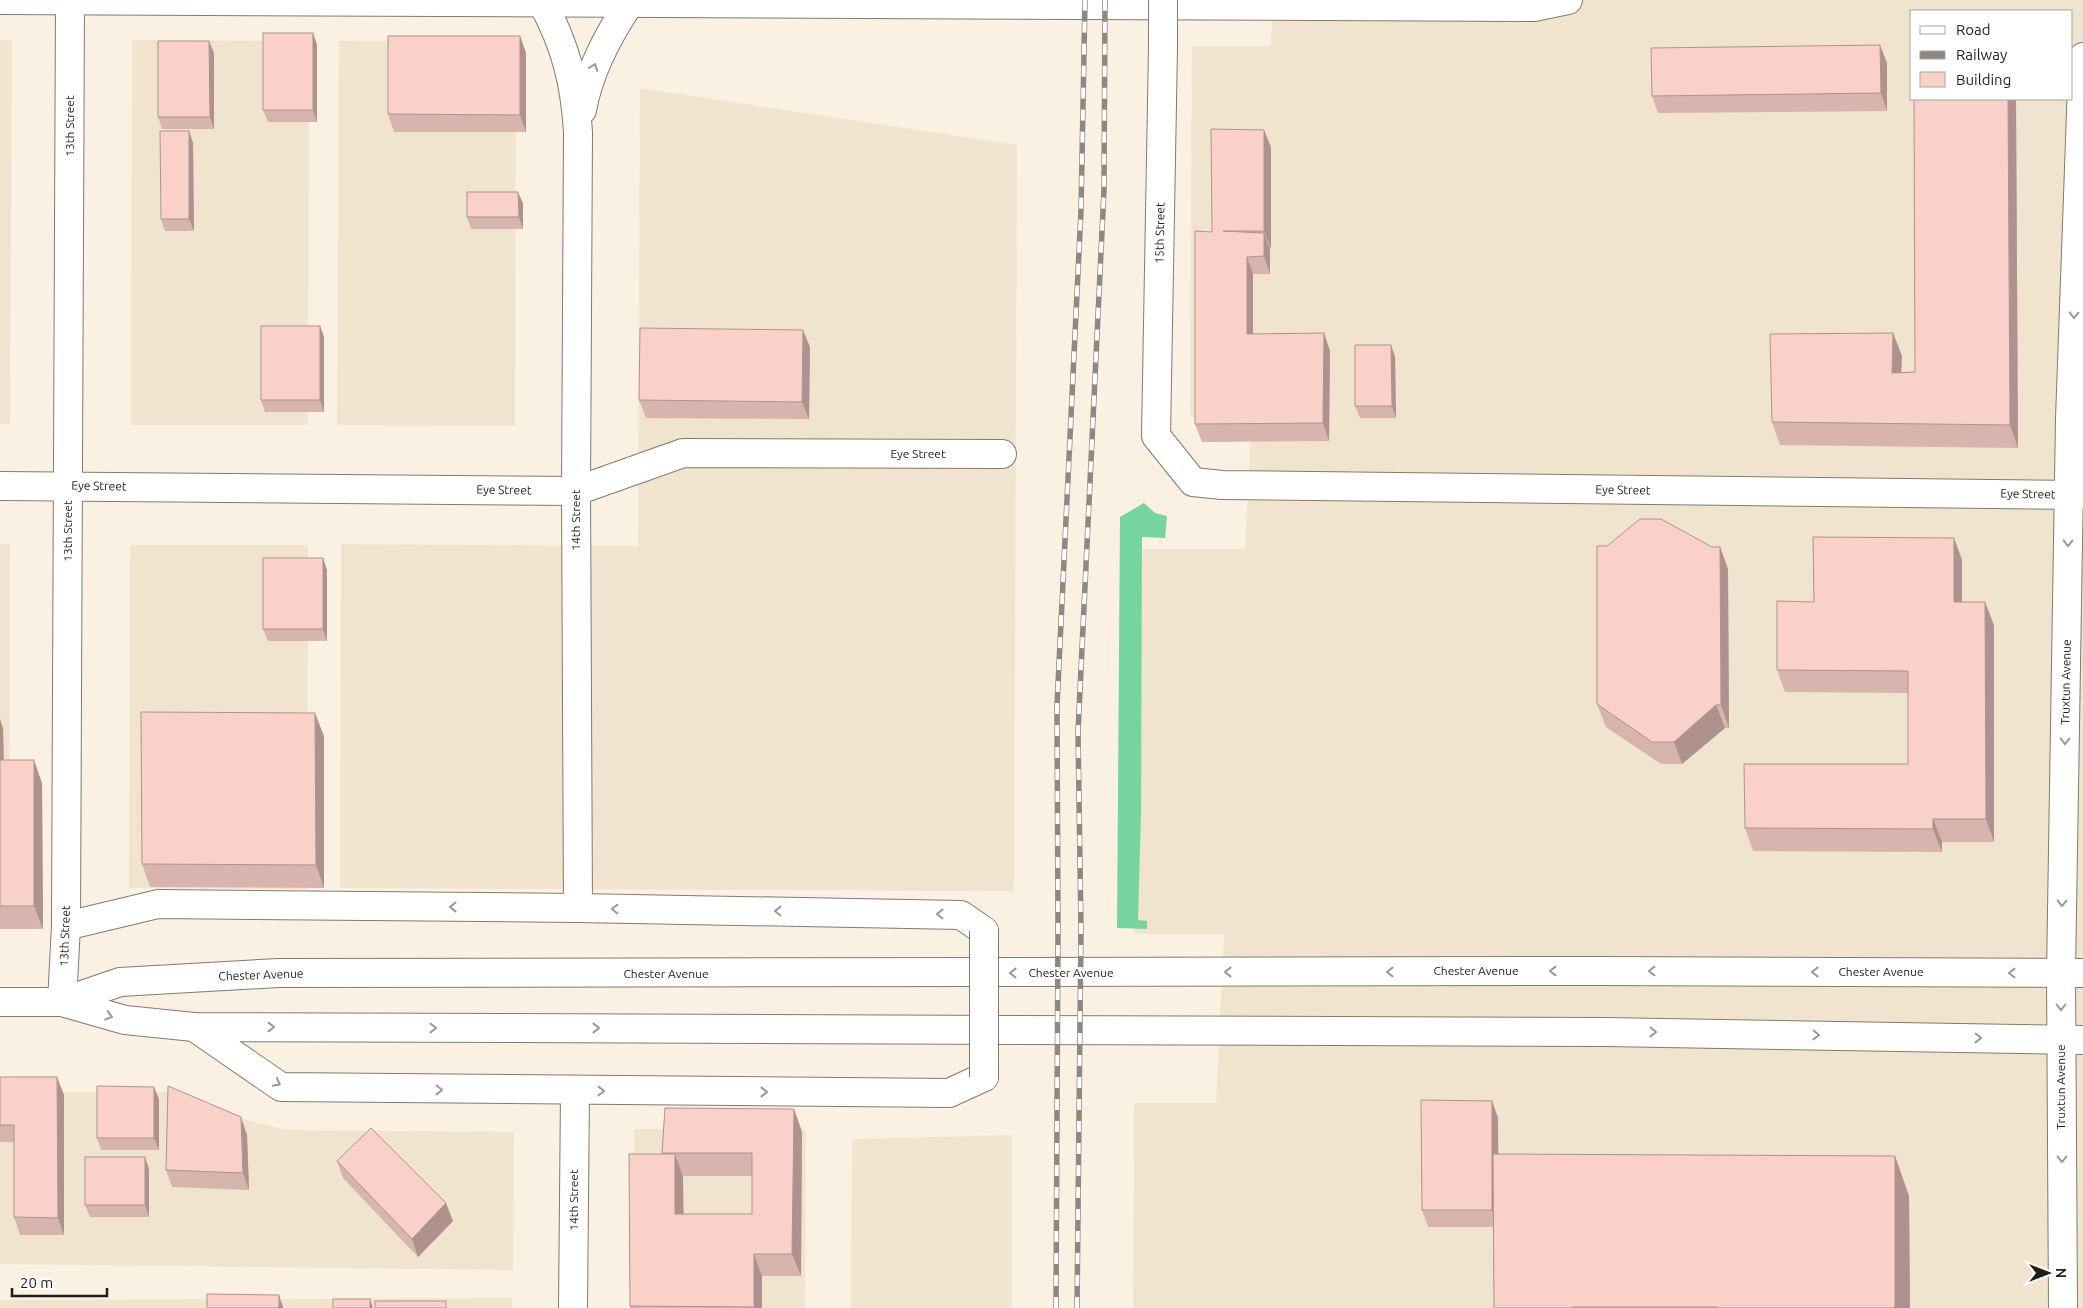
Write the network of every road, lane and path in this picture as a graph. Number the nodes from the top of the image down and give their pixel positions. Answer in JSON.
{"nodes":[{"id":1,"x":0,"y":0,"type":"edge"},
{"id":2,"x":70,"y":0,"type":"edge"},
{"id":3,"x":1163,"y":0,"type":"edge"},
{"id":4,"x":1568,"y":0,"type":"edge"},
{"id":5,"x":349,"y":2,"type":"edge"},
{"id":6,"x":543,"y":4,"type":"junction"},
{"id":7,"x":629,"y":4,"type":"junction"},
{"id":8,"x":2083,"y":57,"type":"edge"},
{"id":9,"x":578,"y":132,"type":"junction"},
{"id":10,"x":1002,"y":454,"type":"dead end"},
{"id":11,"x":1174,"y":459,"type":"joint"},
{"id":12,"x":0,"y":486,"type":"edge"},
{"id":13,"x":69,"y":486,"type":"junction"},
{"id":14,"x":576,"y":491,"type":"junction"},
{"id":15,"x":2076,"y":494,"type":"edge"},
{"id":16,"x":578,"y":908,"type":"junction"},
{"id":17,"x":66,"y":926,"type":"junction"},
{"id":18,"x":2072,"y":973,"type":"edge"},
{"id":19,"x":0,"y":1002,"type":"edge"},
{"id":20,"x":62,"y":1002,"type":"junction"},
{"id":21,"x":194,"y":1027,"type":"junction"},
{"id":22,"x":2072,"y":1040,"type":"edge"},
{"id":23,"x":575,"y":1091,"type":"junction"},
{"id":24,"x":573,"y":1308,"type":"edge"},
{"id":25,"x":2063,"y":1308,"type":"edge"}],
"edges":[{"from":1,"to":2,"type":"street"},
{"from":2,"to":5,"type":"street"},
{"from":2,"to":13,"type":"street","name":"13th Street"},
{"from":3,"to":11,"type":"street","name":"15th Street","bridge":true},
{"from":4,"to":7,"type":"street"},
{"from":5,"to":6,"type":"street"},
{"from":6,"to":7,"type":"street"},
{"from":6,"to":9,"type":"street","name":"14th Street"},
{"from":9,"to":7,"type":"street","name":"14th Street","one_way":true},
{"from":8,"to":15,"type":"street","name":"Truxtun Avenue","one_way":true},
{"from":9,"to":14,"type":"street","name":"14th Street"},
{"from":10,"to":14,"type":"street","name":"Eye Street"},
{"from":11,"to":15,"type":"street","name":"Eye Street"},
{"from":12,"to":13,"type":"street","name":"Eye Street"},
{"from":13,"to":14,"type":"street","name":"Eye Street"},
{"from":13,"to":17,"type":"street","name":"13th Street"},
{"from":14,"to":16,"type":"street","name":"14th Street"},
{"from":15,"to":18,"type":"street","name":"Truxtun Avenue","one_way":true},
{"from":16,"to":17,"type":"street","one_way":true},
{"from":23,"to":16,"type":"street","one_way":true,"bridge":true},
{"from":17,"to":20,"type":"street","name":"13th Street"},
{"from":18,"to":20,"type":"street","name":"Chester Avenue","one_way":true},
{"from":18,"to":22,"type":"street","name":"Truxtun Avenue","one_way":true},
{"from":19,"to":20,"type":"street","name":"Chester Avenue"},
{"from":20,"to":21,"type":"street","name":"Chester Avenue","one_way":true},
{"from":21,"to":22,"type":"street","name":"Chester Avenue","one_way":true},
{"from":21,"to":23,"type":"street","one_way":true},
{"from":22,"to":25,"type":"street","name":"Truxtun Avenue","one_way":true},
{"from":23,"to":24,"type":"street","name":"14th Street"}]}
